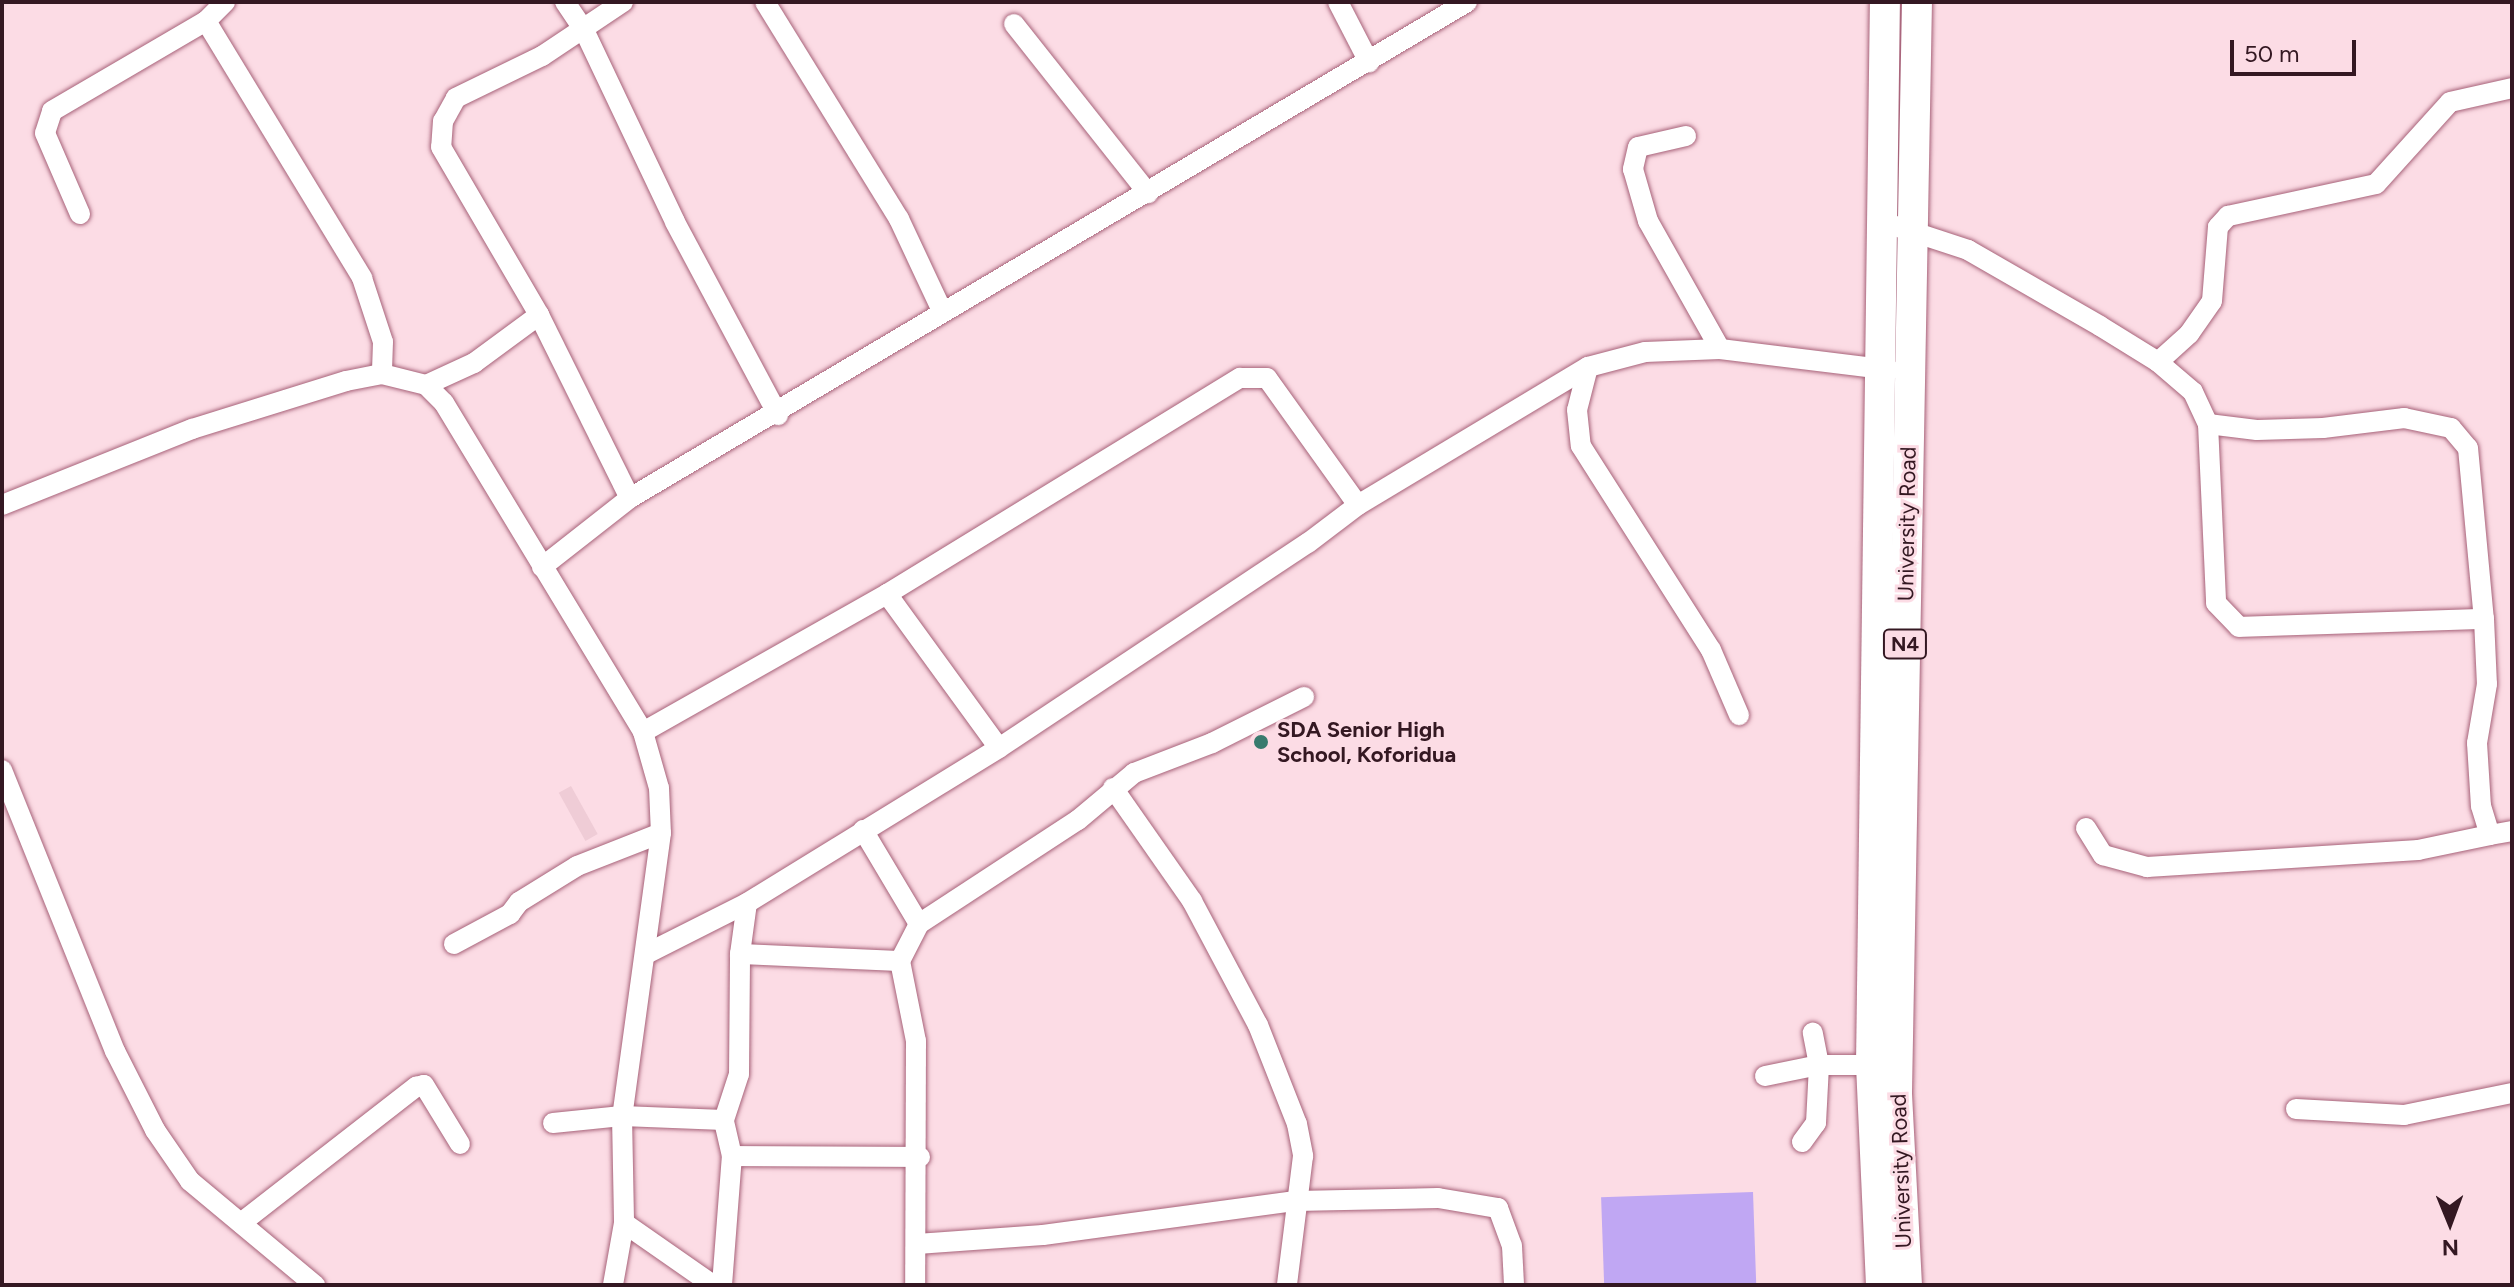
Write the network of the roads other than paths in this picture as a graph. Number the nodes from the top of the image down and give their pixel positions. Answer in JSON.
{"nodes":[{"id":1,"x":225,"y":2,"type":"edge"},
{"id":2,"x":565,"y":2,"type":"edge"},
{"id":3,"x":623,"y":2,"type":"edge"},
{"id":4,"x":765,"y":2,"type":"edge"},
{"id":5,"x":1338,"y":2,"type":"edge"},
{"id":6,"x":1467,"y":2,"type":"edge"},
{"id":7,"x":1885,"y":2,"type":"edge"},
{"id":8,"x":1917,"y":2,"type":"edge"},
{"id":9,"x":206,"y":21,"type":"junction"},
{"id":10,"x":1014,"y":24,"type":"dead end"},
{"id":11,"x":584,"y":30,"type":"junction"},
{"id":12,"x":1369,"y":62,"type":"junction"},
{"id":13,"x":2512,"y":88,"type":"edge"},
{"id":14,"x":1686,"y":136,"type":"dead end"},
{"id":15,"x":1148,"y":193,"type":"junction"},
{"id":16,"x":80,"y":214,"type":"dead end"},
{"id":17,"x":1880,"y":221,"type":"junction"},
{"id":18,"x":1914,"y":231,"type":"junction"},
{"id":19,"x":942,"y":311,"type":"junction"},
{"id":20,"x":539,"y":315,"type":"junction"},
{"id":21,"x":1720,"y":349,"type":"junction"},
{"id":22,"x":2158,"y":362,"type":"junction"},
{"id":23,"x":1588,"y":367,"type":"junction"},
{"id":24,"x":1894,"y":370,"type":"junction"},
{"id":25,"x":382,"y":374,"type":"junction"},
{"id":26,"x":426,"y":385,"type":"junction"},
{"id":27,"x":778,"y":415,"type":"junction"},
{"id":28,"x":2208,"y":424,"type":"junction"},
{"id":29,"x":630,"y":498,"type":"junction"},
{"id":30,"x":2,"y":505,"type":"edge"},
{"id":31,"x":1358,"y":505,"type":"junction"},
{"id":32,"x":542,"y":567,"type":"junction"},
{"id":33,"x":887,"y":594,"type":"junction"},
{"id":34,"x":2484,"y":619,"type":"junction"},
{"id":35,"x":1304,"y":697,"type":"dead end"},
{"id":36,"x":1739,"y":715,"type":"dead end"},
{"id":37,"x":643,"y":732,"type":"junction"},
{"id":38,"x":999,"y":748,"type":"junction"},
{"id":39,"x":2,"y":770,"type":"edge"},
{"id":40,"x":1113,"y":788,"type":"junction"},
{"id":41,"x":2086,"y":828,"type":"dead end"},
{"id":42,"x":863,"y":830,"type":"junction"},
{"id":43,"x":2512,"y":831,"type":"edge"},
{"id":44,"x":661,"y":833,"type":"junction"},
{"id":45,"x":2490,"y":835,"type":"junction"},
{"id":46,"x":747,"y":903,"type":"junction"},
{"id":47,"x":919,"y":924,"type":"junction"},
{"id":48,"x":454,"y":944,"type":"dead end"},
{"id":49,"x":646,"y":954,"type":"junction"},
{"id":50,"x":740,"y":954,"type":"junction"},
{"id":51,"x":900,"y":961,"type":"junction"},
{"id":52,"x":1813,"y":1033,"type":"dead end"},
{"id":53,"x":1819,"y":1065,"type":"junction"},
{"id":54,"x":1871,"y":1065,"type":"junction"},
{"id":55,"x":1765,"y":1076,"type":"dead end"},
{"id":56,"x":2512,"y":1093,"type":"edge"},
{"id":57,"x":2296,"y":1109,"type":"dead end"},
{"id":58,"x":622,"y":1116,"type":"junction"},
{"id":59,"x":724,"y":1120,"type":"junction"},
{"id":60,"x":553,"y":1123,"type":"dead end"},
{"id":61,"x":1802,"y":1142,"type":"dead end"},
{"id":62,"x":460,"y":1144,"type":"dead end"},
{"id":63,"x":732,"y":1156,"type":"junction"},
{"id":64,"x":920,"y":1157,"type":"junction"},
{"id":65,"x":1296,"y":1201,"type":"junction"},
{"id":66,"x":241,"y":1223,"type":"junction"},
{"id":67,"x":624,"y":1223,"type":"junction"},
{"id":68,"x":917,"y":1244,"type":"junction"},
{"id":69,"x":315,"y":1285,"type":"edge"},
{"id":70,"x":613,"y":1285,"type":"edge"},
{"id":71,"x":713,"y":1285,"type":"edge"},
{"id":72,"x":722,"y":1285,"type":"edge"},
{"id":73,"x":915,"y":1285,"type":"edge"},
{"id":74,"x":1287,"y":1285,"type":"edge"},
{"id":75,"x":1514,"y":1285,"type":"edge"},
{"id":76,"x":1881,"y":1285,"type":"edge"},
{"id":77,"x":1907,"y":1285,"type":"edge"}],
"edges":[{"from":1,"to":9,"type":"street"},
{"from":2,"to":11,"type":"street"},
{"from":3,"to":11,"type":"street"},
{"from":4,"to":19,"type":"street"},
{"from":5,"to":12,"type":"street"},
{"from":6,"to":12,"type":"street"},
{"from":7,"to":17,"type":"highway","name":"University Road","number":"N4"},
{"from":8,"to":18,"type":"highway","name":"University Road","number":"N4"},
{"from":9,"to":16,"type":"street"},
{"from":9,"to":25,"type":"street"},
{"from":10,"to":15,"type":"street"},
{"from":11,"to":20,"type":"street"},
{"from":11,"to":27,"type":"street"},
{"from":12,"to":15,"type":"street"},
{"from":13,"to":22,"type":"street"},
{"from":14,"to":21,"type":"street"},
{"from":15,"to":19,"type":"street"},
{"from":17,"to":18,"type":"street"},
{"from":17,"to":24,"type":"highway","name":"University Road","number":"N4"},
{"from":18,"to":22,"type":"street"},
{"from":18,"to":24,"type":"highway","name":"University Road","number":"N4"},
{"from":19,"to":27,"type":"street"},
{"from":20,"to":26,"type":"street"},
{"from":20,"to":29,"type":"street"},
{"from":21,"to":23,"type":"street"},
{"from":21,"to":24,"type":"street"},
{"from":22,"to":28,"type":"street"},
{"from":23,"to":31,"type":"street"},
{"from":23,"to":36,"type":"street"},
{"from":24,"to":54,"type":"highway","name":"University Road","number":"N4"},
{"from":24,"to":77,"type":"highway","name":"University Road","number":"N4"},
{"from":25,"to":26,"type":"street"},
{"from":25,"to":30,"type":"street"},
{"from":26,"to":32,"type":"street"},
{"from":27,"to":29,"type":"street"},
{"from":28,"to":34,"type":"street"},
{"from":28,"to":34,"type":"street"},
{"from":29,"to":32,"type":"street"},
{"from":31,"to":33,"type":"street"},
{"from":31,"to":38,"type":"street"},
{"from":32,"to":37,"type":"street"},
{"from":33,"to":37,"type":"street"},
{"from":33,"to":38,"type":"street"},
{"from":34,"to":45,"type":"street"},
{"from":35,"to":40,"type":"street"},
{"from":37,"to":44,"type":"street"},
{"from":38,"to":42,"type":"street"},
{"from":39,"to":66,"type":"street"},
{"from":40,"to":47,"type":"street"},
{"from":40,"to":65,"type":"street"},
{"from":41,"to":45,"type":"street"},
{"from":42,"to":46,"type":"street"},
{"from":42,"to":47,"type":"street"},
{"from":43,"to":45,"type":"street"},
{"from":44,"to":48,"type":"street"},
{"from":44,"to":49,"type":"street"},
{"from":46,"to":49,"type":"street"},
{"from":46,"to":50,"type":"street"},
{"from":47,"to":51,"type":"street"},
{"from":49,"to":58,"type":"street"},
{"from":50,"to":51,"type":"street"},
{"from":50,"to":59,"type":"street"},
{"from":51,"to":64,"type":"street"},
{"from":52,"to":53,"type":"street"},
{"from":53,"to":54,"type":"street"},
{"from":53,"to":55,"type":"street"},
{"from":53,"to":61,"type":"street"},
{"from":54,"to":76,"type":"highway","name":"University Road","number":"N4"},
{"from":56,"to":57,"type":"street"},
{"from":58,"to":59,"type":"street"},
{"from":58,"to":60,"type":"street"},
{"from":58,"to":67,"type":"street"},
{"from":59,"to":63,"type":"street"},
{"from":62,"to":66,"type":"street"},
{"from":63,"to":64,"type":"street"},
{"from":63,"to":72,"type":"street"},
{"from":64,"to":68,"type":"street"},
{"from":65,"to":68,"type":"street"},
{"from":65,"to":74,"type":"street"},
{"from":65,"to":75,"type":"street"},
{"from":66,"to":69,"type":"street"},
{"from":67,"to":70,"type":"street"},
{"from":67,"to":71,"type":"street"},
{"from":68,"to":73,"type":"street"}]}
